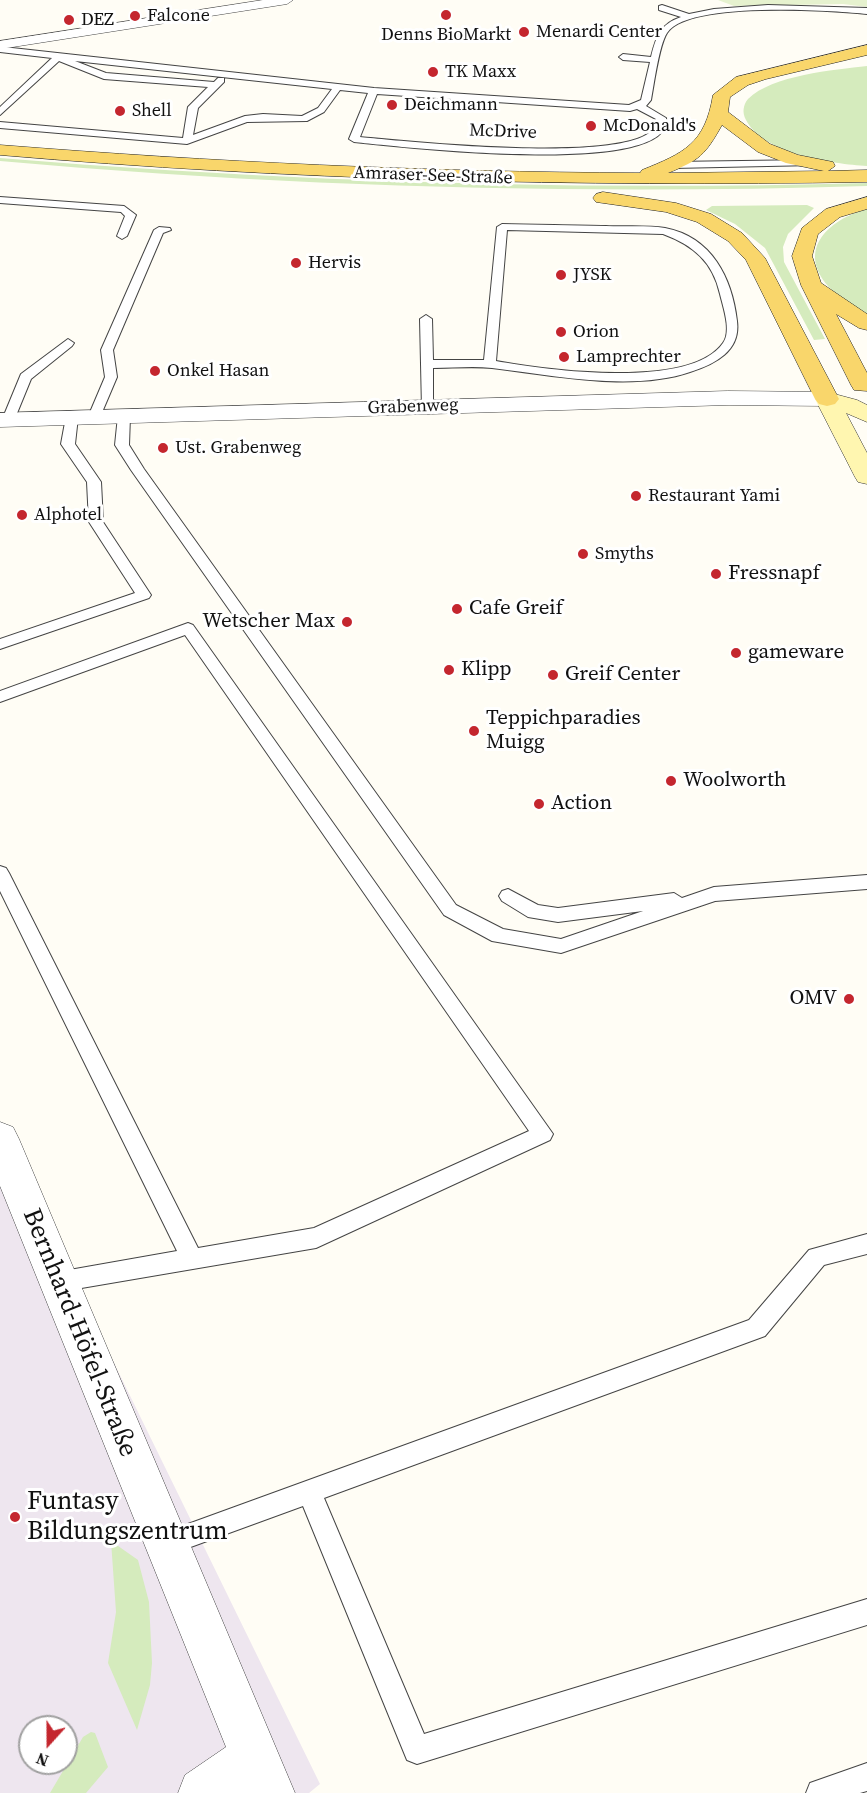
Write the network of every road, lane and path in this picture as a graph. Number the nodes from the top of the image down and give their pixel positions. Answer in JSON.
{"nodes":[{"id":1,"x":286,"y":0,"type":"edge"},
{"id":2,"x":662,"y":8,"type":"dead end"},
{"id":3,"x":867,"y":11,"type":"edge"},
{"id":4,"x":691,"y":17,"type":"junction"},
{"id":5,"x":1,"y":48,"type":"edge"},
{"id":6,"x":867,"y":51,"type":"edge"},
{"id":7,"x":58,"y":57,"type":"junction"},
{"id":8,"x":623,"y":57,"type":"dead end"},
{"id":9,"x":867,"y":58,"type":"edge"},
{"id":10,"x":655,"y":60,"type":"junction"},
{"id":11,"x":792,"y":68,"type":"junction"},
{"id":12,"x":227,"y":73,"type":"junction"},
{"id":13,"x":215,"y":85,"type":"junction"},
{"id":14,"x":338,"y":87,"type":"junction"},
{"id":15,"x":374,"y":91,"type":"junction"},
{"id":16,"x":638,"y":106,"type":"junction"},
{"id":17,"x":0,"y":111,"type":"edge"},
{"id":18,"x":719,"y":114,"type":"junction"},
{"id":19,"x":304,"y":119,"type":"junction"},
{"id":20,"x":0,"y":125,"type":"edge"},
{"id":21,"x":295,"y":133,"type":"dead end"},
{"id":22,"x":188,"y":141,"type":"junction"},
{"id":23,"x":0,"y":150,"type":"edge"},
{"id":24,"x":811,"y":163,"type":"junction"},
{"id":25,"x":673,"y":165,"type":"junction"},
{"id":26,"x":237,"y":169,"type":"junction"},
{"id":27,"x":77,"y":175,"type":"dead end"},
{"id":28,"x":867,"y":175,"type":"edge"},
{"id":29,"x":627,"y":180,"type":"junction"},
{"id":30,"x":158,"y":181,"type":"dead end"},
{"id":31,"x":304,"y":190,"type":"dead end"},
{"id":32,"x":867,"y":192,"type":"edge"},
{"id":33,"x":581,"y":195,"type":"junction"},
{"id":34,"x":0,"y":200,"type":"edge"},
{"id":35,"x":867,"y":203,"type":"edge"},
{"id":36,"x":166,"y":230,"type":"dead end"},
{"id":37,"x":122,"y":236,"type":"dead end"},
{"id":38,"x":811,"y":285,"type":"junction"},
{"id":39,"x":426,"y":319,"type":"dead end"},
{"id":40,"x":867,"y":323,"type":"edge"},
{"id":41,"x":68,"y":343,"type":"dead end"},
{"id":42,"x":426,"y":364,"type":"junction"},
{"id":43,"x":490,"y":364,"type":"junction"},
{"id":44,"x":866,"y":391,"type":"edge"},
{"id":45,"x":827,"y":399,"type":"junction"},
{"id":46,"x":427,"y":406,"type":"junction"},
{"id":47,"x":867,"y":415,"type":"edge"},
{"id":48,"x":124,"y":416,"type":"junction"},
{"id":49,"x":83,"y":417,"type":"junction"},
{"id":50,"x":4,"y":420,"type":"edge"},
{"id":51,"x":867,"y":477,"type":"edge"},
{"id":52,"x":0,"y":644,"type":"edge"},
{"id":53,"x":0,"y":697,"type":"edge"},
{"id":54,"x":0,"y":873,"type":"edge"},
{"id":55,"x":867,"y":882,"type":"edge"},
{"id":56,"x":714,"y":894,"type":"junction"},
{"id":57,"x":508,"y":896,"type":"dead end"},
{"id":58,"x":0,"y":1139,"type":"edge"},
{"id":59,"x":867,"y":1244,"type":"edge"},
{"id":60,"x":192,"y":1259,"type":"junction"},
{"id":61,"x":58,"y":1282,"type":"junction"},
{"id":62,"x":309,"y":1492,"type":"junction"},
{"id":63,"x":166,"y":1544,"type":"junction"},
{"id":64,"x":867,"y":1612,"type":"edge"},
{"id":65,"x":262,"y":1775,"type":"edge"},
{"id":66,"x":867,"y":1777,"type":"edge"},
{"id":67,"x":203,"y":1793,"type":"edge"},
{"id":68,"x":820,"y":1793,"type":"edge"}],
"edges":[{"from":1,"to":5,"type":"street"},
{"from":2,"to":4,"type":"lane"},
{"from":3,"to":4,"type":"lane"},
{"from":4,"to":10,"type":"lane"},
{"from":5,"to":7,"type":"lane"},
{"from":6,"to":11,"type":"main road"},
{"from":7,"to":12,"type":"lane"},
{"from":7,"to":13,"type":"lane"},
{"from":7,"to":17,"type":"lane"},
{"from":8,"to":10,"type":"lane"},
{"from":9,"to":11,"type":"main road"},
{"from":10,"to":16,"type":"lane"},
{"from":11,"to":18,"type":"main road"},
{"from":12,"to":13,"type":"lane"},
{"from":12,"to":14,"type":"lane"},
{"from":13,"to":22,"type":"lane"},
{"from":14,"to":15,"type":"lane"},
{"from":14,"to":19,"type":"lane"},
{"from":15,"to":16,"type":"lane"},
{"from":15,"to":16,"type":"lane","name":"McDrive"},
{"from":18,"to":24,"type":"main road"},
{"from":18,"to":25,"type":"main road"},
{"from":19,"to":21,"type":"lane"},
{"from":19,"to":22,"type":"lane"},
{"from":20,"to":22,"type":"lane"},
{"from":22,"to":26,"type":"main road"},
{"from":23,"to":26,"type":"main road","name":"Amraser-See-Straße"},
{"from":24,"to":25,"type":"lane"},
{"from":24,"to":28,"type":"main road"},
{"from":25,"to":29,"type":"main road"},
{"from":26,"to":29,"type":"main road","name":"Amraser-See-Straße"},
{"from":27,"to":30,"type":"main road"},
{"from":28,"to":29,"type":"main road","name":"Amraser-See-Straße"},
{"from":31,"to":33,"type":"main road","name":"Amraser-See-Straße"},
{"from":32,"to":33,"type":"main road","name":"Amraser-See-Straße"},
{"from":33,"to":45,"type":"main road"},
{"from":34,"to":37,"type":"lane"},
{"from":35,"to":38,"type":"main road"},
{"from":36,"to":49,"type":"lane"},
{"from":38,"to":40,"type":"main road"},
{"from":38,"to":44,"type":"main road"},
{"from":39,"to":42,"type":"lane"},
{"from":41,"to":50,"type":"lane"},
{"from":42,"to":43,"type":"lane"},
{"from":42,"to":46,"type":"lane"},
{"from":43,"to":43,"type":"lane"},
{"from":44,"to":45,"type":"main road"},
{"from":45,"to":46,"type":"street","name":"Grabenweg"},
{"from":45,"to":47,"type":"main road"},
{"from":45,"to":51,"type":"main road"},
{"from":46,"to":48,"type":"street","name":"Grabenweg"},
{"from":48,"to":49,"type":"street","name":"Grabenweg"},
{"from":48,"to":56,"type":"lane"},
{"from":49,"to":50,"type":"street","name":"Grabenweg"},
{"from":49,"to":52,"type":"lane"},
{"from":53,"to":60,"type":"lane"},
{"from":54,"to":60,"type":"lane"},
{"from":55,"to":56,"type":"lane"},
{"from":56,"to":57,"type":"lane"},
{"from":58,"to":61,"type":"street","name":"Bernhard-Höfel-Straße"},
{"from":59,"to":62,"type":"lane"},
{"from":60,"to":61,"type":"lane"},
{"from":61,"to":63,"type":"street","name":"Bernhard-Höfel-Straße"},
{"from":62,"to":63,"type":"lane"},
{"from":62,"to":64,"type":"lane"},
{"from":63,"to":65,"type":"street","name":"Bernhard-Höfel-Straße"},
{"from":65,"to":67,"type":"street"},
{"from":66,"to":68,"type":"lane"}]}
